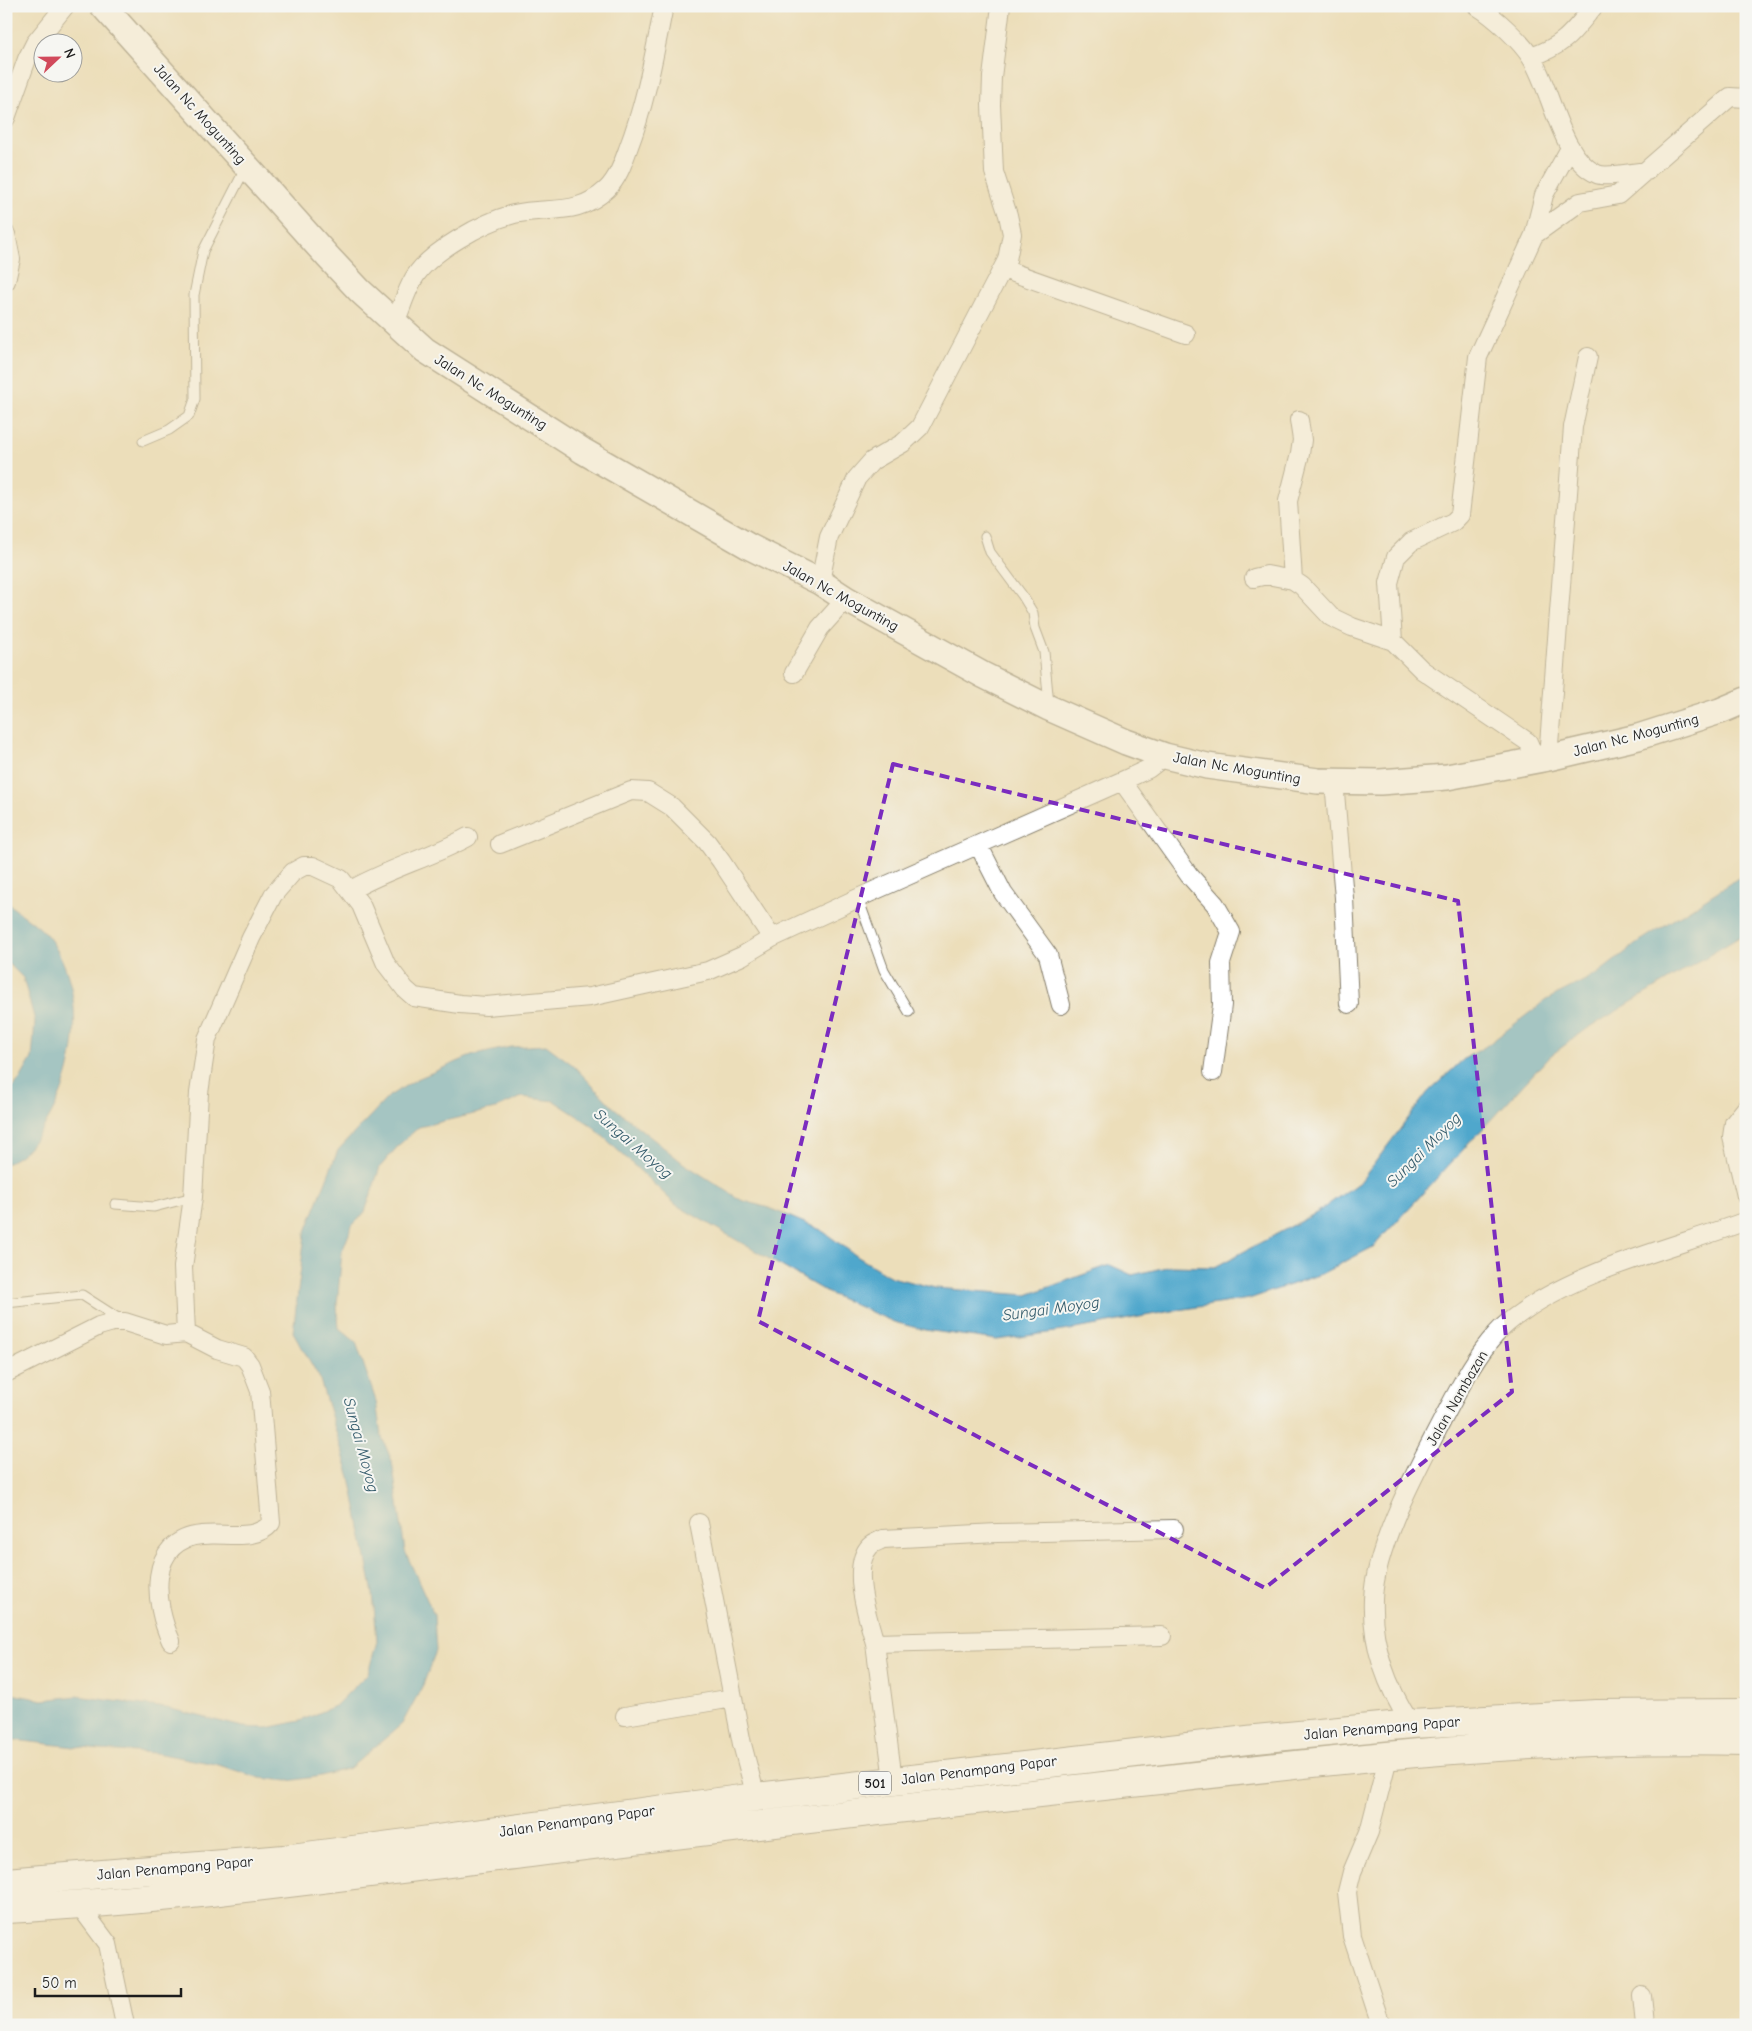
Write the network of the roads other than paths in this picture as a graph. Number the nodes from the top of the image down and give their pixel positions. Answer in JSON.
{"nodes":[{"id":1,"x":66,"y":6,"type":"edge"},
{"id":2,"x":103,"y":6,"type":"edge"},
{"id":3,"x":664,"y":6,"type":"edge"},
{"id":4,"x":1001,"y":6,"type":"edge"},
{"id":5,"x":1477,"y":6,"type":"edge"},
{"id":6,"x":1594,"y":6,"type":"edge"},
{"id":7,"x":1531,"y":57,"type":"junction"},
{"id":8,"x":1745,"y":92,"type":"edge"},
{"id":9,"x":6,"y":118,"type":"edge"},
{"id":10,"x":1570,"y":148,"type":"junction"},
{"id":11,"x":246,"y":166,"type":"junction"},
{"id":12,"x":1647,"y":171,"type":"junction"},
{"id":13,"x":6,"y":234,"type":"edge"},
{"id":14,"x":1534,"y":235,"type":"junction"},
{"id":15,"x":1003,"y":269,"type":"junction"},
{"id":16,"x":6,"y":281,"type":"edge"},
{"id":17,"x":395,"y":324,"type":"junction"},
{"id":18,"x":1186,"y":334,"type":"dead end"},
{"id":19,"x":1588,"y":357,"type":"dead end"},
{"id":20,"x":1299,"y":420,"type":"dead end"},
{"id":21,"x":143,"y":441,"type":"dead end"},
{"id":22,"x":985,"y":536,"type":"dead end"},
{"id":23,"x":1254,"y":578,"type":"dead end"},
{"id":24,"x":1293,"y":580,"type":"junction"},
{"id":25,"x":820,"y":582,"type":"junction"},
{"id":26,"x":846,"y":599,"type":"junction"},
{"id":27,"x":1393,"y":641,"type":"junction"},
{"id":28,"x":794,"y":673,"type":"dead end"},
{"id":29,"x":1746,"y":700,"type":"edge"},
{"id":30,"x":1049,"y":708,"type":"junction"},
{"id":31,"x":1165,"y":756,"type":"junction"},
{"id":32,"x":1542,"y":759,"type":"junction"},
{"id":33,"x":1122,"y":781,"type":"junction"},
{"id":34,"x":1334,"y":781,"type":"junction"},
{"id":35,"x":468,"y":837,"type":"dead end"},
{"id":36,"x":500,"y":844,"type":"dead end"},
{"id":37,"x":979,"y":846,"type":"junction"},
{"id":38,"x":351,"y":890,"type":"junction"},
{"id":39,"x":858,"y":898,"type":"junction"},
{"id":40,"x":772,"y":938,"type":"junction"},
{"id":41,"x":1349,"y":1004,"type":"dead end"},
{"id":42,"x":1061,"y":1005,"type":"dead end"},
{"id":43,"x":909,"y":1012,"type":"dead end"},
{"id":44,"x":1213,"y":1072,"type":"dead end"},
{"id":45,"x":1746,"y":1108,"type":"edge"},
{"id":46,"x":1746,"y":1196,"type":"edge"},
{"id":47,"x":193,"y":1197,"type":"junction"},
{"id":48,"x":115,"y":1204,"type":"dead end"},
{"id":49,"x":1746,"y":1221,"type":"edge"},
{"id":50,"x":6,"y":1303,"type":"edge"},
{"id":51,"x":124,"y":1322,"type":"junction"},
{"id":52,"x":186,"y":1333,"type":"junction"},
{"id":53,"x":6,"y":1373,"type":"edge"},
{"id":54,"x":699,"y":1523,"type":"dead end"},
{"id":55,"x":1174,"y":1529,"type":"dead end"},
{"id":56,"x":1162,"y":1636,"type":"dead end"},
{"id":57,"x":171,"y":1641,"type":"dead end"},
{"id":58,"x":875,"y":1643,"type":"junction"},
{"id":59,"x":733,"y":1698,"type":"junction"},
{"id":60,"x":1746,"y":1713,"type":"edge"},
{"id":61,"x":626,"y":1716,"type":"dead end"},
{"id":62,"x":1411,"y":1724,"type":"junction"},
{"id":63,"x":1746,"y":1741,"type":"edge"},
{"id":64,"x":1390,"y":1754,"type":"junction"},
{"id":65,"x":893,"y":1780,"type":"junction"},
{"id":66,"x":756,"y":1797,"type":"junction"},
{"id":67,"x":6,"y":1882,"type":"edge"},
{"id":68,"x":79,"y":1905,"type":"junction"},
{"id":69,"x":6,"y":1908,"type":"edge"},
{"id":70,"x":1642,"y":1996,"type":"dead end"},
{"id":71,"x":125,"y":2025,"type":"edge"},
{"id":72,"x":1381,"y":2025,"type":"edge"},
{"id":73,"x":1645,"y":2025,"type":"edge"}],
"edges":[{"from":1,"to":9,"type":"street"},
{"from":2,"to":11,"type":"street","name":"Jalan Nc Mogunting"},
{"from":3,"to":17,"type":"street"},
{"from":4,"to":15,"type":"street"},
{"from":5,"to":7,"type":"street"},
{"from":6,"to":7,"type":"street"},
{"from":7,"to":10,"type":"street"},
{"from":8,"to":12,"type":"street"},
{"from":10,"to":12,"type":"street"},
{"from":10,"to":14,"type":"street"},
{"from":11,"to":17,"type":"street","name":"Jalan Nc Mogunting"},
{"from":11,"to":21,"type":"lane"},
{"from":12,"to":14,"type":"street"},
{"from":13,"to":16,"type":"street"},
{"from":14,"to":27,"type":"street"},
{"from":15,"to":18,"type":"street"},
{"from":15,"to":25,"type":"street"},
{"from":17,"to":25,"type":"street","name":"Jalan Nc Mogunting"},
{"from":19,"to":32,"type":"street"},
{"from":20,"to":24,"type":"street"},
{"from":22,"to":30,"type":"lane"},
{"from":23,"to":24,"type":"street"},
{"from":24,"to":27,"type":"street"},
{"from":25,"to":26,"type":"street","name":"Jalan Nc Mogunting"},
{"from":26,"to":28,"type":"street"},
{"from":26,"to":30,"type":"street","name":"Jalan Nc Mogunting"},
{"from":27,"to":32,"type":"street"},
{"from":29,"to":32,"type":"street","name":"Jalan Nc Mogunting"},
{"from":30,"to":31,"type":"street","name":"Jalan Nc Mogunting"},
{"from":31,"to":33,"type":"street"},
{"from":31,"to":34,"type":"street","name":"Jalan Nc Mogunting"},
{"from":32,"to":34,"type":"street","name":"Jalan Nc Mogunting"},
{"from":33,"to":37,"type":"street"},
{"from":33,"to":44,"type":"street"},
{"from":34,"to":41,"type":"street"},
{"from":35,"to":38,"type":"street"},
{"from":36,"to":40,"type":"street"},
{"from":37,"to":39,"type":"street"},
{"from":37,"to":42,"type":"street"},
{"from":38,"to":40,"type":"street"},
{"from":38,"to":47,"type":"street"},
{"from":39,"to":40,"type":"street"},
{"from":39,"to":43,"type":"lane"},
{"from":45,"to":46,"type":"street"},
{"from":47,"to":48,"type":"lane"},
{"from":47,"to":52,"type":"street"},
{"from":49,"to":62,"type":"street","name":"Jalan Nambazan"},
{"from":50,"to":51,"type":"lane"},
{"from":51,"to":52,"type":"street"},
{"from":51,"to":53,"type":"street"},
{"from":52,"to":57,"type":"street"},
{"from":54,"to":59,"type":"street"},
{"from":55,"to":58,"type":"street"},
{"from":56,"to":58,"type":"street"},
{"from":58,"to":65,"type":"street"},
{"from":59,"to":61,"type":"street"},
{"from":59,"to":66,"type":"street"},
{"from":60,"to":62,"type":"main road","name":"Jalan Penampang Papar","number":"501"},
{"from":62,"to":65,"type":"main road","name":"Jalan Penampang Papar","number":"501"},
{"from":63,"to":64,"type":"main road","name":"Jalan Penampang Papar","number":"501"},
{"from":64,"to":68,"type":"main road","name":"Jalan Penampang Papar","number":"501"},
{"from":64,"to":72,"type":"street"},
{"from":65,"to":66,"type":"main road","name":"Jalan Penampang Papar","number":"501"},
{"from":66,"to":67,"type":"main road","name":"Jalan Penampang Papar","number":"501"},
{"from":68,"to":69,"type":"main road","name":"Jalan Penampang Papar","number":"501"},
{"from":68,"to":71,"type":"street"},
{"from":70,"to":73,"type":"street"}]}
